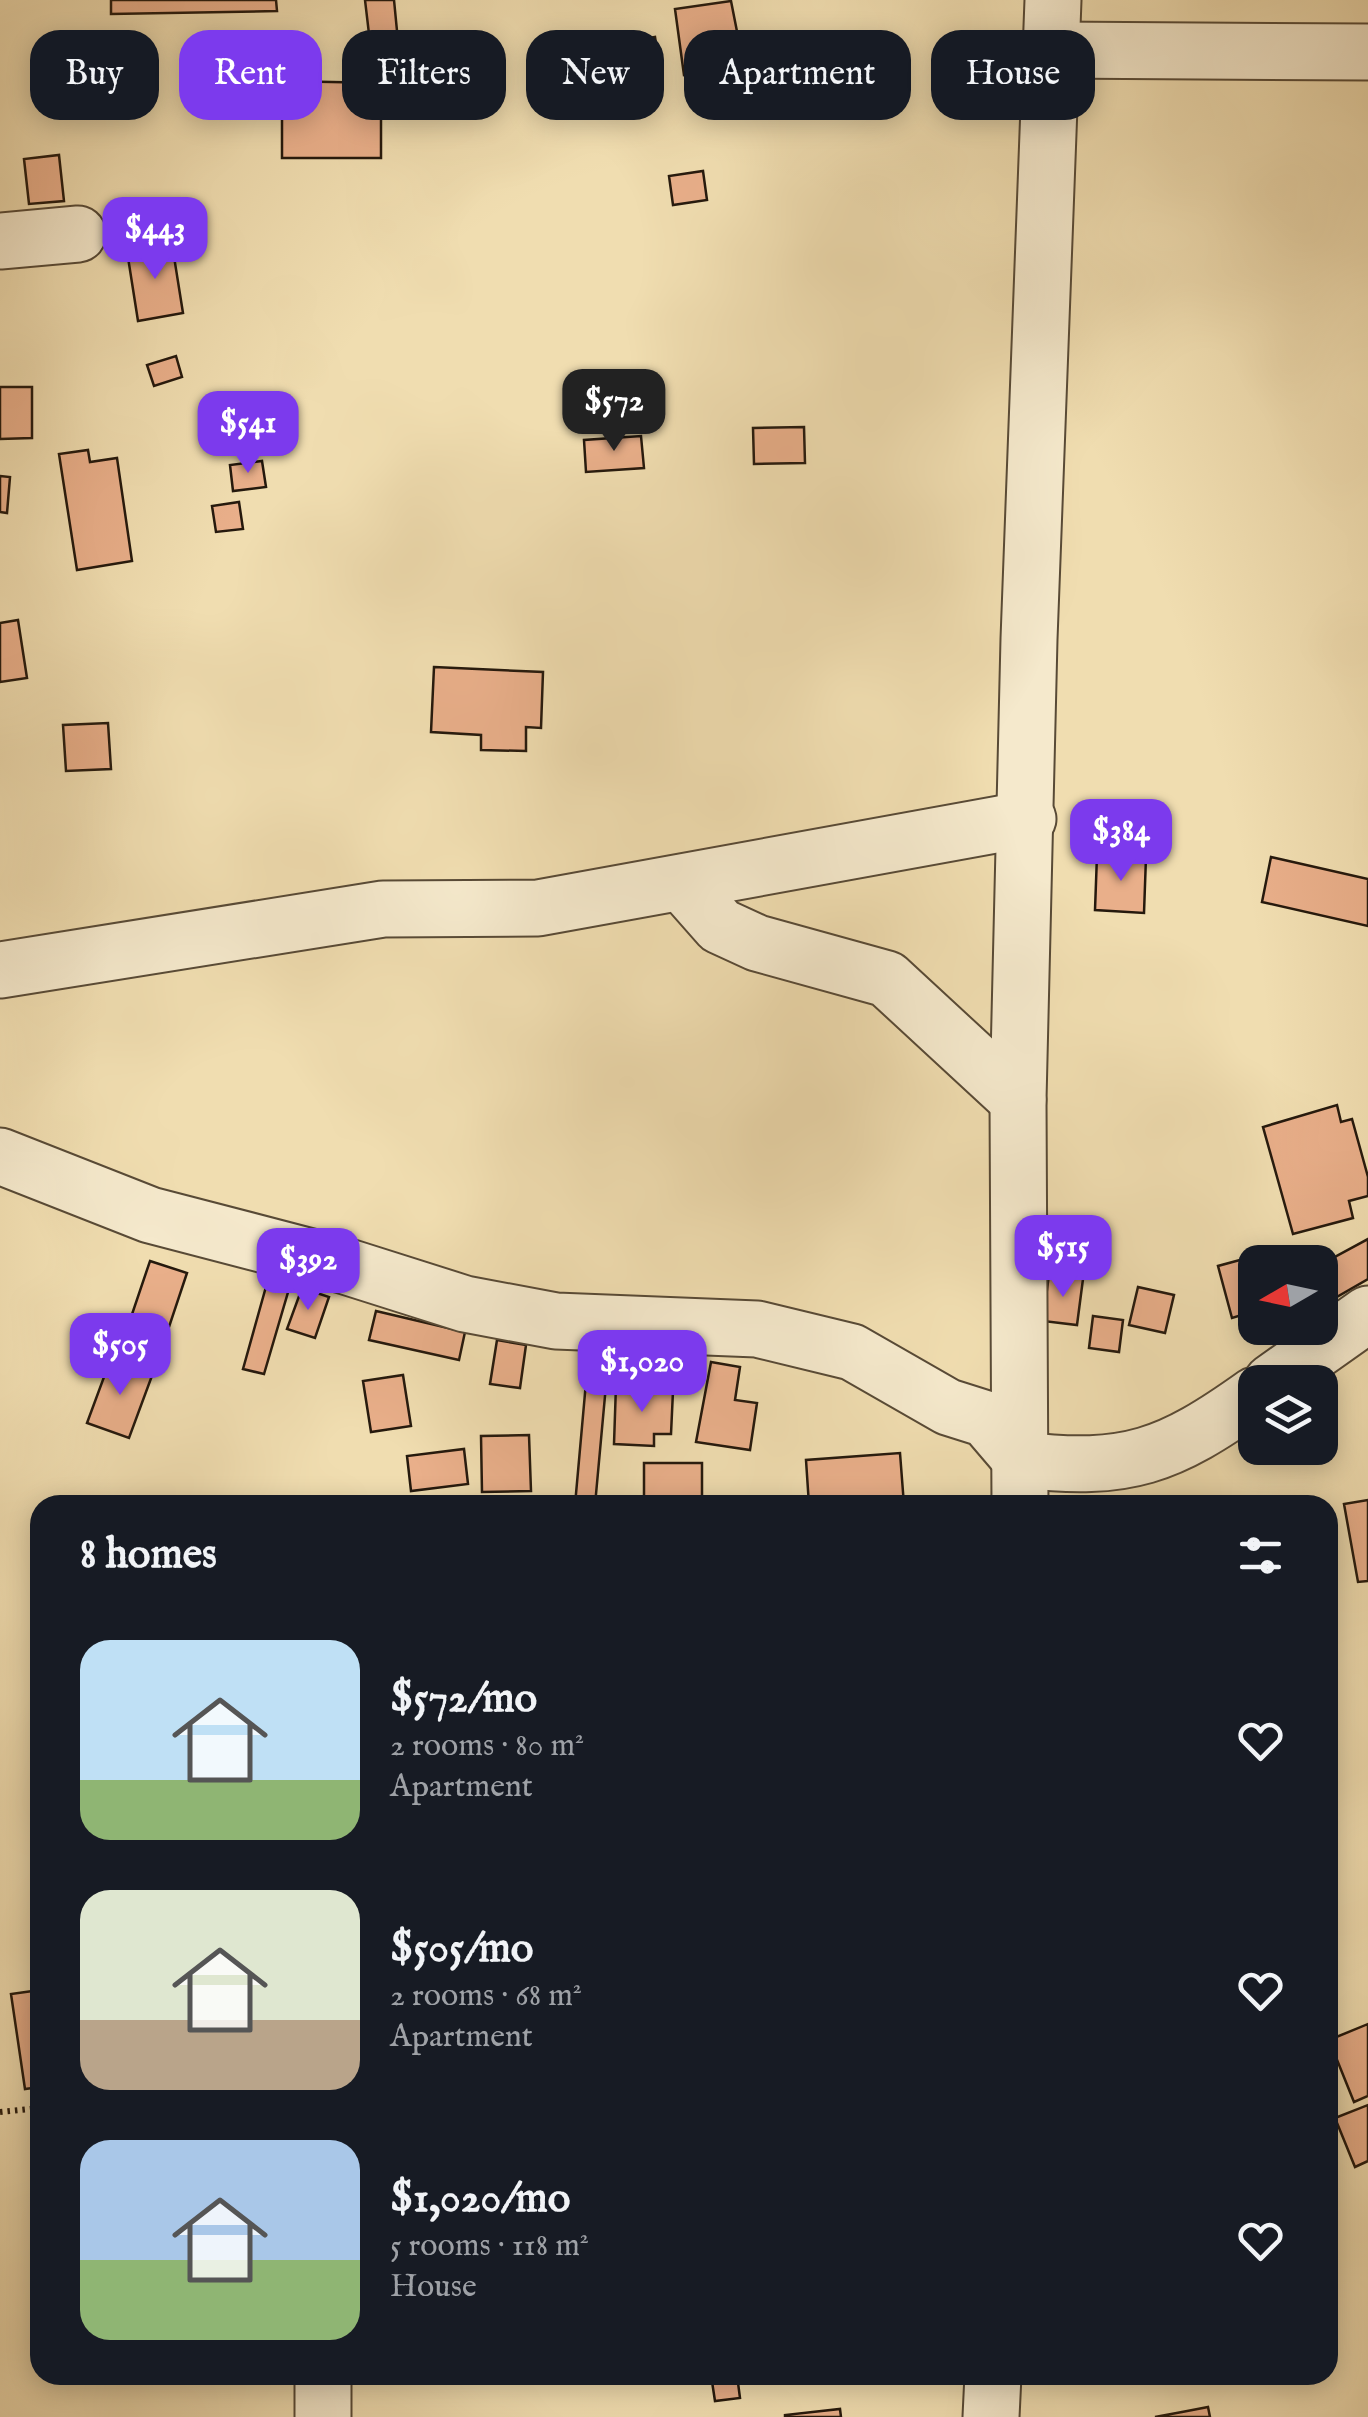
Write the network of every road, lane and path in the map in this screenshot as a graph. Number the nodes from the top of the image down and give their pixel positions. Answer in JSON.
{"nodes":[{"id":1,"x":1053,"y":25,"type":"edge"},
{"id":2,"x":1368,"y":52,"type":"edge"},
{"id":3,"x":78,"y":234,"type":"dead end"},
{"id":4,"x":0,"y":241,"type":"edge"},
{"id":5,"x":1028,"y":820,"type":"junction"},
{"id":6,"x":684,"y":884,"type":"junction"},
{"id":7,"x":0,"y":970,"type":"edge"},
{"id":8,"x":1018,"y":1100,"type":"junction"},
{"id":9,"x":0,"y":1156,"type":"edge"},
{"id":10,"x":1368,"y":1314,"type":"edge"},
{"id":11,"x":1296,"y":1365,"type":"edge"},
{"id":12,"x":1238,"y":1406,"type":"edge"},
{"id":13,"x":1020,"y":1483,"type":"edge"},
{"id":14,"x":30,"y":2109,"type":"edge"},
{"id":15,"x":0,"y":2112,"type":"edge"},
{"id":16,"x":323,"y":2385,"type":"edge"},
{"id":17,"x":993,"y":2385,"type":"edge"},
{"id":18,"x":323,"y":2417,"type":"edge"},
{"id":19,"x":992,"y":2417,"type":"edge"}],
"edges":[{"from":1,"to":2,"type":"street"},
{"from":1,"to":5,"type":"street"},
{"from":3,"to":4,"type":"street"},
{"from":5,"to":6,"type":"street"},
{"from":5,"to":8,"type":"street"},
{"from":6,"to":7,"type":"street"},
{"from":6,"to":8,"type":"street"},
{"from":8,"to":13,"type":"street"},
{"from":9,"to":13,"type":"street"},
{"from":10,"to":11,"type":"street"},
{"from":12,"to":13,"type":"street"},
{"from":14,"to":15,"type":"path"},
{"from":16,"to":18,"type":"street"},
{"from":17,"to":19,"type":"street"}]}
